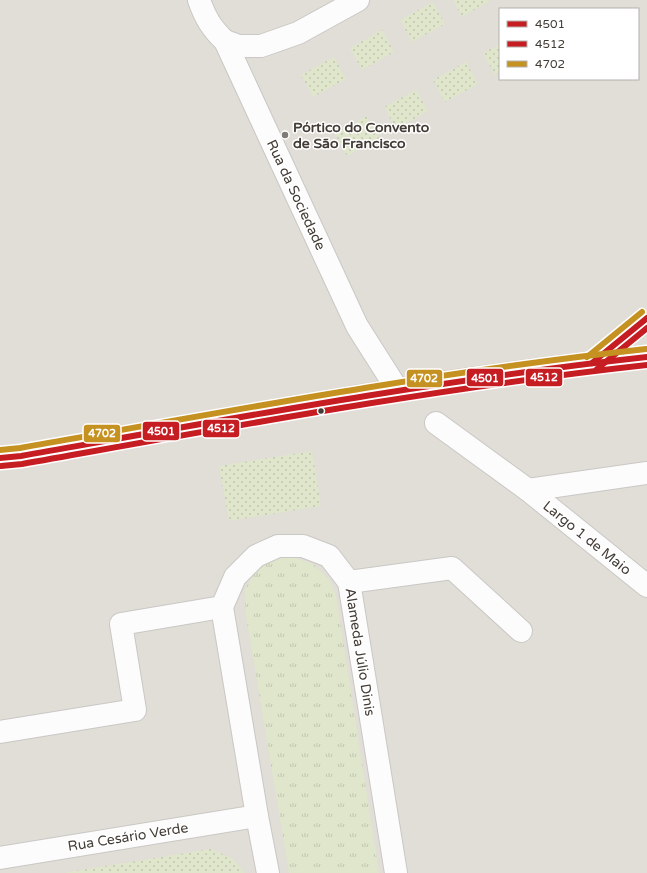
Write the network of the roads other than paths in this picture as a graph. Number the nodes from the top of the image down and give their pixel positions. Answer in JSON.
{"nodes":[{"id":1,"x":199,"y":0,"type":"edge"},
{"id":2,"x":358,"y":0,"type":"edge"},
{"id":3,"x":225,"y":41,"type":"junction"},
{"id":4,"x":647,"y":342,"type":"edge"},
{"id":5,"x":647,"y":357,"type":"edge"},
{"id":6,"x":592,"y":362,"type":"junction"},
{"id":7,"x":397,"y":389,"type":"junction"},
{"id":8,"x":436,"y":423,"type":"dead end"},
{"id":9,"x":0,"y":458,"type":"edge"},
{"id":10,"x":647,"y":473,"type":"edge"},
{"id":11,"x":528,"y":490,"type":"junction"},
{"id":12,"x":349,"y":582,"type":"junction"},
{"id":13,"x":647,"y":586,"type":"edge"},
{"id":14,"x":222,"y":607,"type":"junction"},
{"id":15,"x":521,"y":631,"type":"dead end"},
{"id":16,"x":0,"y":732,"type":"edge"},
{"id":17,"x":257,"y":816,"type":"junction"},
{"id":18,"x":0,"y":858,"type":"edge"},
{"id":19,"x":268,"y":873,"type":"edge"},
{"id":20,"x":396,"y":873,"type":"edge"}],
"edges":[{"from":1,"to":3,"type":"street","name":"Rua da Sociedade"},
{"from":2,"to":3,"type":"street"},
{"from":3,"to":7,"type":"street","name":"Rua da Sociedade"},
{"from":4,"to":6,"type":"main road"},
{"from":5,"to":6,"type":"main road"},
{"from":6,"to":7,"type":"main road"},
{"from":7,"to":9,"type":"main road"},
{"from":8,"to":11,"type":"street","name":"Largo 1 de Maio"},
{"from":10,"to":11,"type":"street","name":"Largo 1 de Maio"},
{"from":11,"to":13,"type":"street","name":"Largo 1 de Maio"},
{"from":12,"to":14,"type":"street","name":"Alameda Júlio Dinis"},
{"from":12,"to":15,"type":"street"},
{"from":12,"to":20,"type":"street","name":"Alameda Júlio Dinis"},
{"from":14,"to":16,"type":"street"},
{"from":14,"to":17,"type":"street"},
{"from":17,"to":18,"type":"street","name":"Rua Cesário Verde"},
{"from":17,"to":19,"type":"street"}]}
